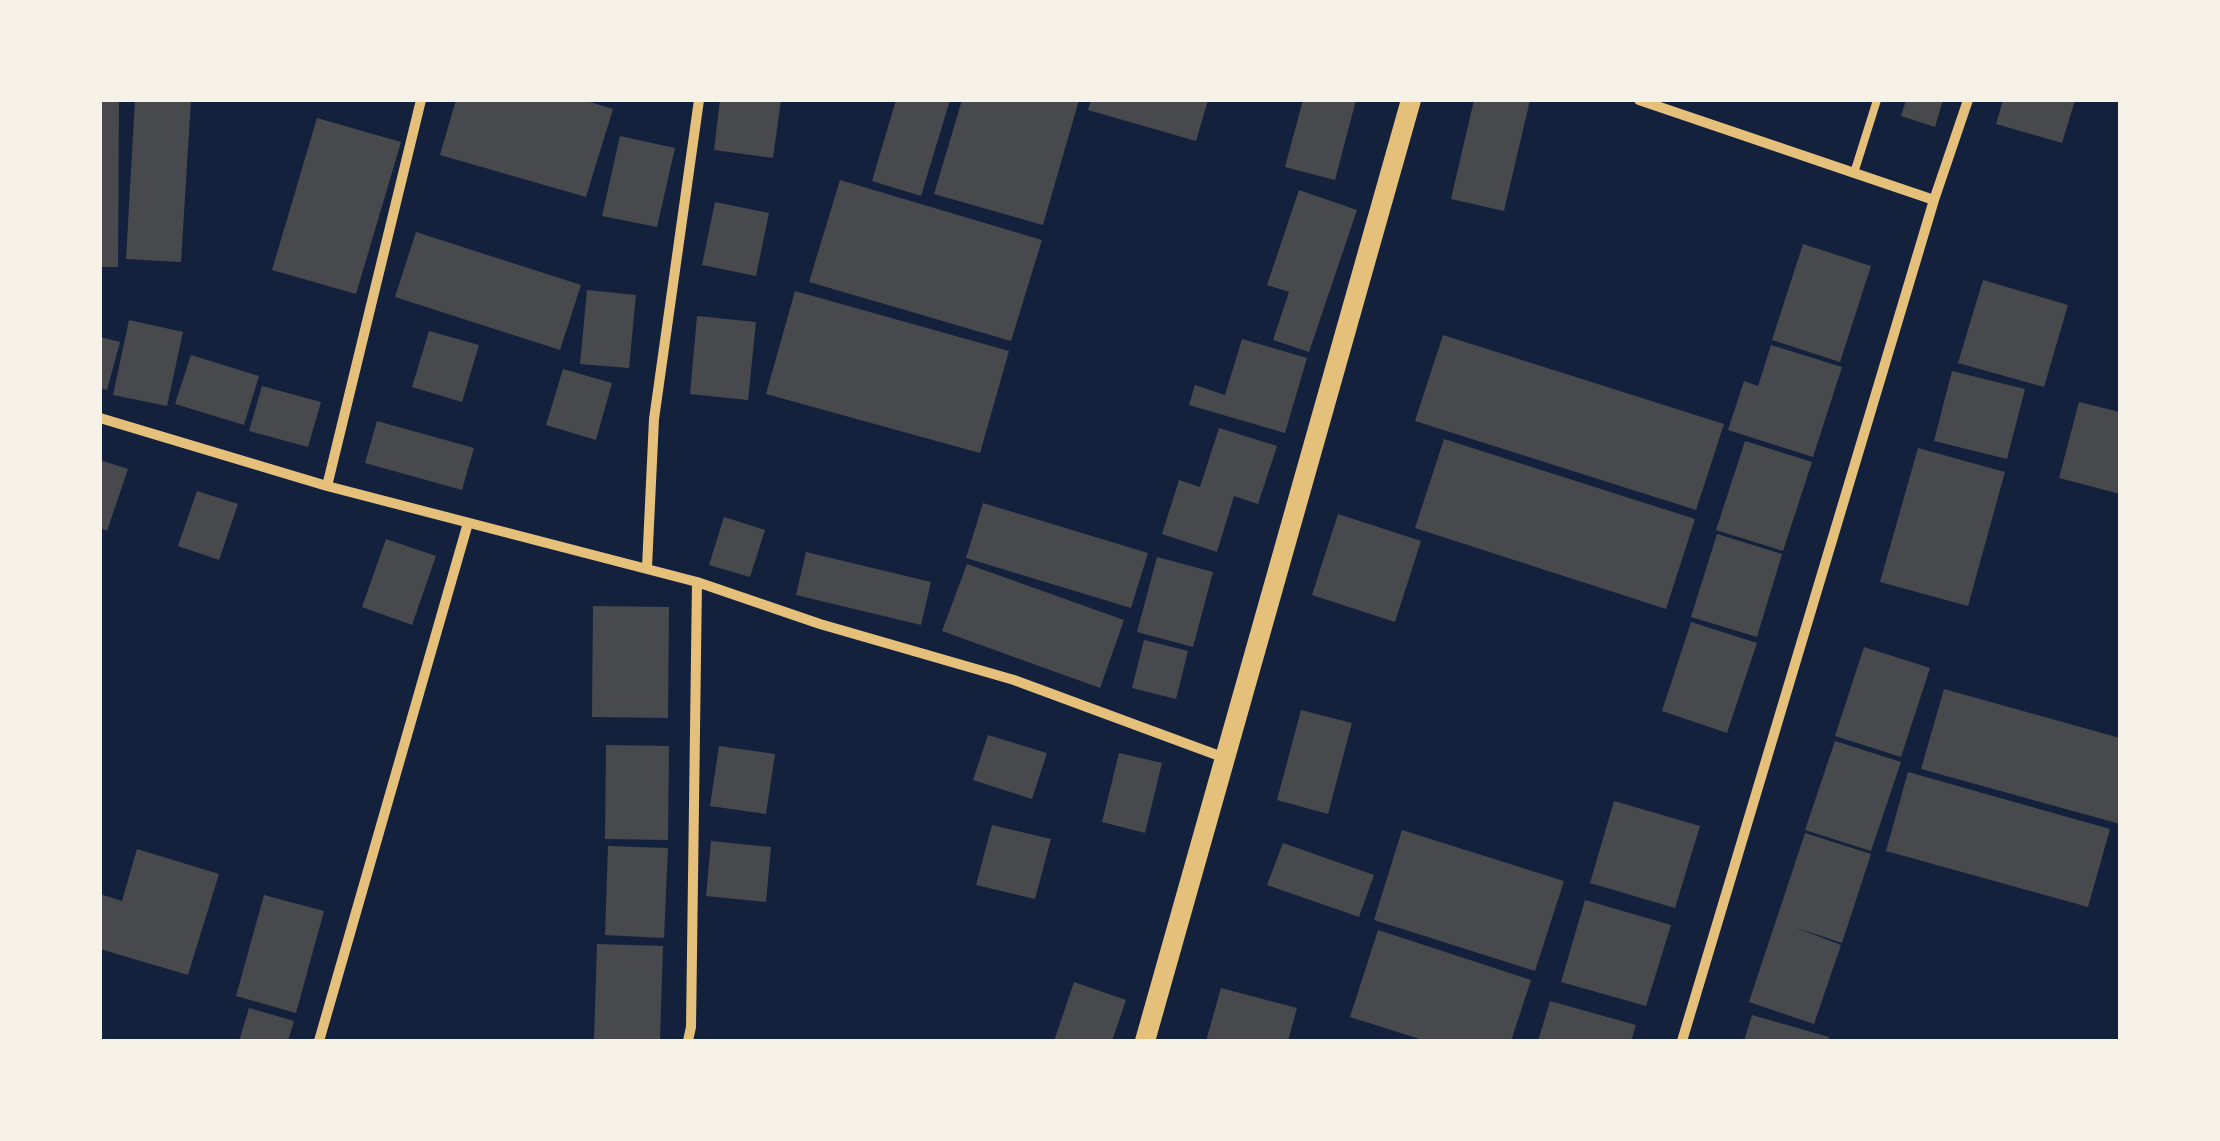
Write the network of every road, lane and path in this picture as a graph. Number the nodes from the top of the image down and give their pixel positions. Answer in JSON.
{"nodes":[{"id":1,"x":421,"y":100,"type":"edge"},
{"id":2,"x":699,"y":100,"type":"edge"},
{"id":3,"x":1411,"y":100,"type":"edge"},
{"id":4,"x":1639,"y":100,"type":"edge"},
{"id":5,"x":1877,"y":100,"type":"edge"},
{"id":6,"x":1968,"y":100,"type":"edge"},
{"id":7,"x":1854,"y":173,"type":"junction"},
{"id":8,"x":1934,"y":200,"type":"junction"},
{"id":9,"x":100,"y":418,"type":"edge"},
{"id":10,"x":327,"y":486,"type":"junction"},
{"id":11,"x":468,"y":523,"type":"junction"},
{"id":12,"x":647,"y":568,"type":"junction"},
{"id":13,"x":697,"y":582,"type":"junction"},
{"id":14,"x":1226,"y":758,"type":"junction"},
{"id":15,"x":319,"y":1041,"type":"edge"},
{"id":16,"x":688,"y":1041,"type":"edge"},
{"id":17,"x":1144,"y":1041,"type":"edge"},
{"id":18,"x":1682,"y":1041,"type":"edge"}],
"edges":[{"from":1,"to":10,"type":"street"},
{"from":2,"to":12,"type":"street"},
{"from":3,"to":14,"type":"main road"},
{"from":4,"to":7,"type":"street"},
{"from":5,"to":7,"type":"lane"},
{"from":6,"to":8,"type":"street"},
{"from":7,"to":8,"type":"street"},
{"from":8,"to":18,"type":"street"},
{"from":9,"to":10,"type":"street"},
{"from":10,"to":11,"type":"street"},
{"from":11,"to":12,"type":"street"},
{"from":11,"to":15,"type":"street"},
{"from":12,"to":13,"type":"street"},
{"from":13,"to":14,"type":"street"},
{"from":13,"to":16,"type":"street"},
{"from":14,"to":17,"type":"main road"}]}
